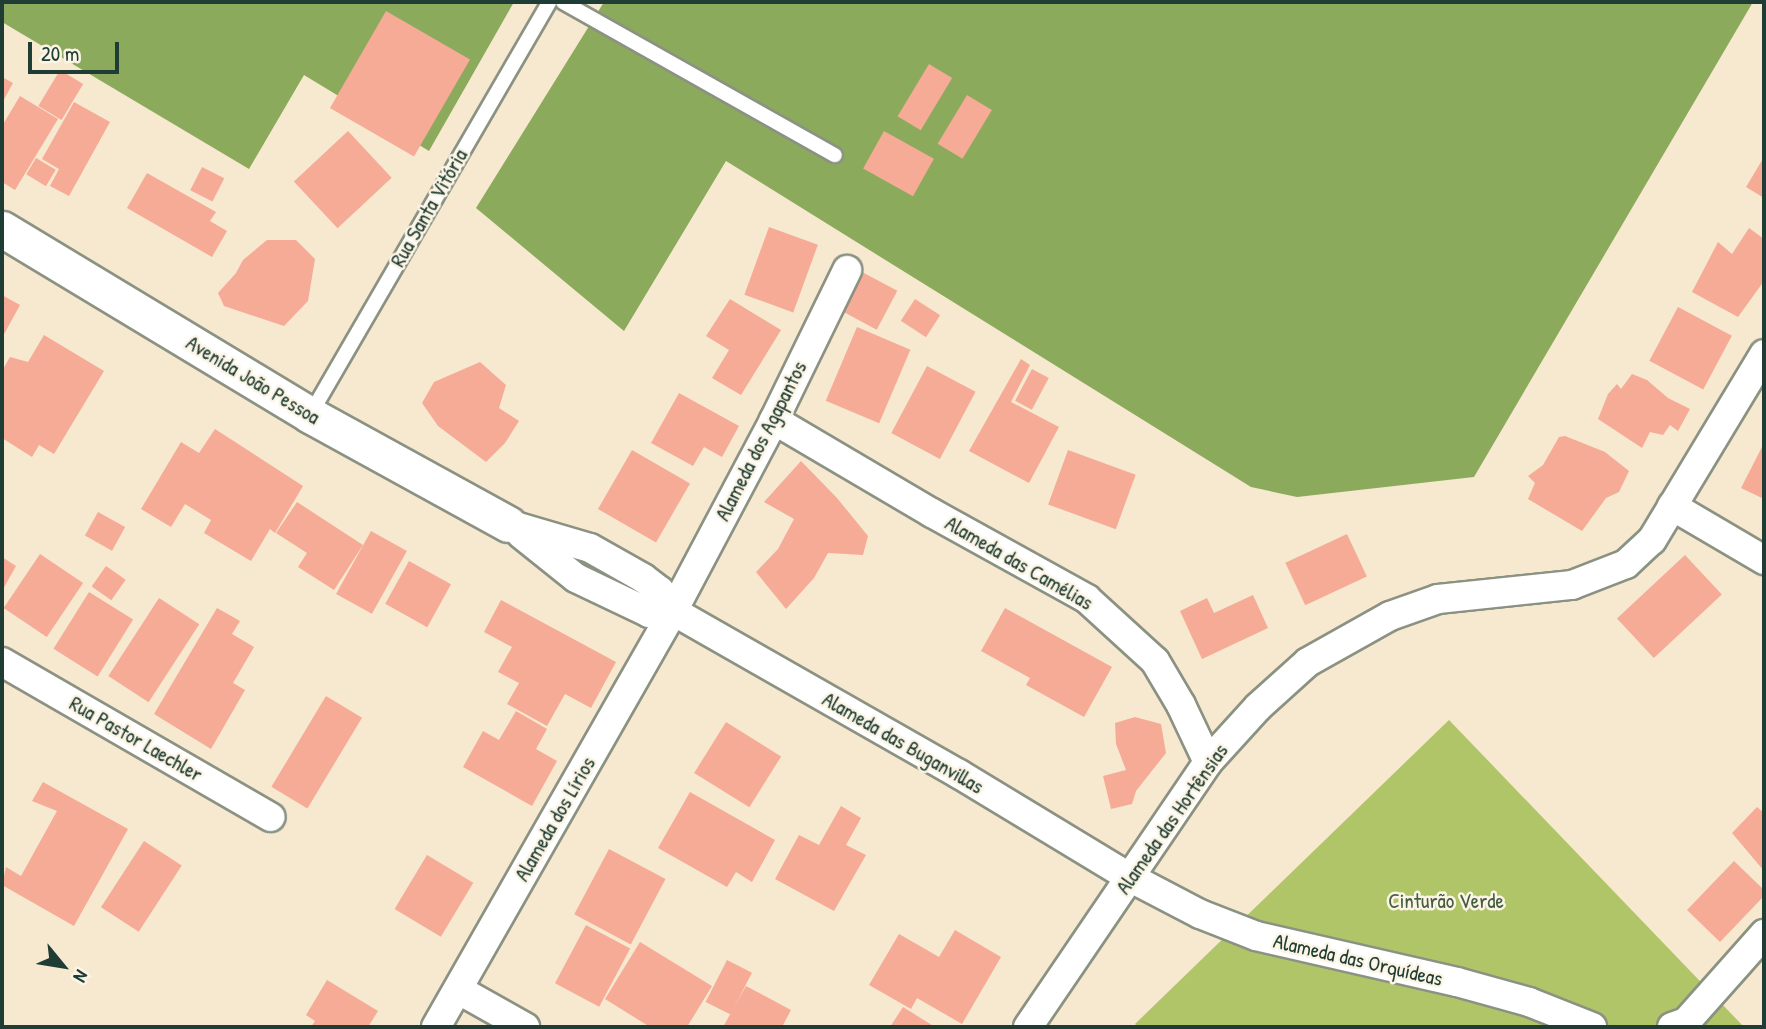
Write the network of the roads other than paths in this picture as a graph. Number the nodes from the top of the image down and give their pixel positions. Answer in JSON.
{"nodes":[{"id":1,"x":549,"y":2,"type":"edge"},
{"id":2,"x":563,"y":2,"type":"edge"},
{"id":3,"x":835,"y":155,"type":"dead end"},
{"id":4,"x":2,"y":229,"type":"edge"},
{"id":5,"x":847,"y":270,"type":"dead end"},
{"id":6,"x":1764,"y":354,"type":"edge"},
{"id":7,"x":310,"y":415,"type":"junction"},
{"id":8,"x":774,"y":420,"type":"junction"},
{"id":9,"x":1672,"y":506,"type":"junction"},
{"id":10,"x":508,"y":524,"type":"joint"},
{"id":11,"x":1764,"y":560,"type":"edge"},
{"id":12,"x":673,"y":611,"type":"junction"},
{"id":13,"x":2,"y":662,"type":"edge"},
{"id":14,"x":1208,"y":762,"type":"junction"},
{"id":15,"x":270,"y":817,"type":"dead end"},
{"id":16,"x":1130,"y":878,"type":"junction"},
{"id":17,"x":1764,"y":934,"type":"edge"},
{"id":18,"x":458,"y":990,"type":"junction"},
{"id":19,"x":436,"y":1027,"type":"edge"},
{"id":20,"x":525,"y":1027,"type":"edge"},
{"id":21,"x":1028,"y":1027,"type":"edge"},
{"id":22,"x":1592,"y":1027,"type":"edge"},
{"id":23,"x":1672,"y":1027,"type":"edge"}],
"edges":[{"from":1,"to":7,"type":"lane","name":"Rua Santa Vitória"},
{"from":2,"to":3,"type":"lane"},
{"from":4,"to":7,"type":"street","name":"Avenida João Pessoa"},
{"from":5,"to":8,"type":"street","name":"Alameda dos Agapantos"},
{"from":6,"to":9,"type":"street","name":"Alameda das Hortênsias"},
{"from":7,"to":10,"type":"street","name":"Avenida João Pessoa"},
{"from":8,"to":12,"type":"street","name":"Alameda dos Agapantos"},
{"from":8,"to":14,"type":"street","name":"Alameda das Camélias"},
{"from":9,"to":11,"type":"street"},
{"from":9,"to":14,"type":"street","name":"Alameda das Hortênsias"},
{"from":10,"to":12,"type":"street","name":"Alameda das Buganvillas"},
{"from":12,"to":16,"type":"street","name":"Alameda das Buganvillas"},
{"from":12,"to":18,"type":"street","name":"Alameda dos Lírios"},
{"from":13,"to":15,"type":"street","name":"Rua Pastor Laechler"},
{"from":14,"to":16,"type":"street","name":"Alameda das Hortênsias"},
{"from":16,"to":21,"type":"street","name":"Alameda das Hortênsias"},
{"from":16,"to":22,"type":"street","name":"Alameda das Orquídeas"},
{"from":17,"to":23,"type":"street"},
{"from":18,"to":19,"type":"street","name":"Alameda dos Lírios"},
{"from":18,"to":20,"type":"street"}]}
